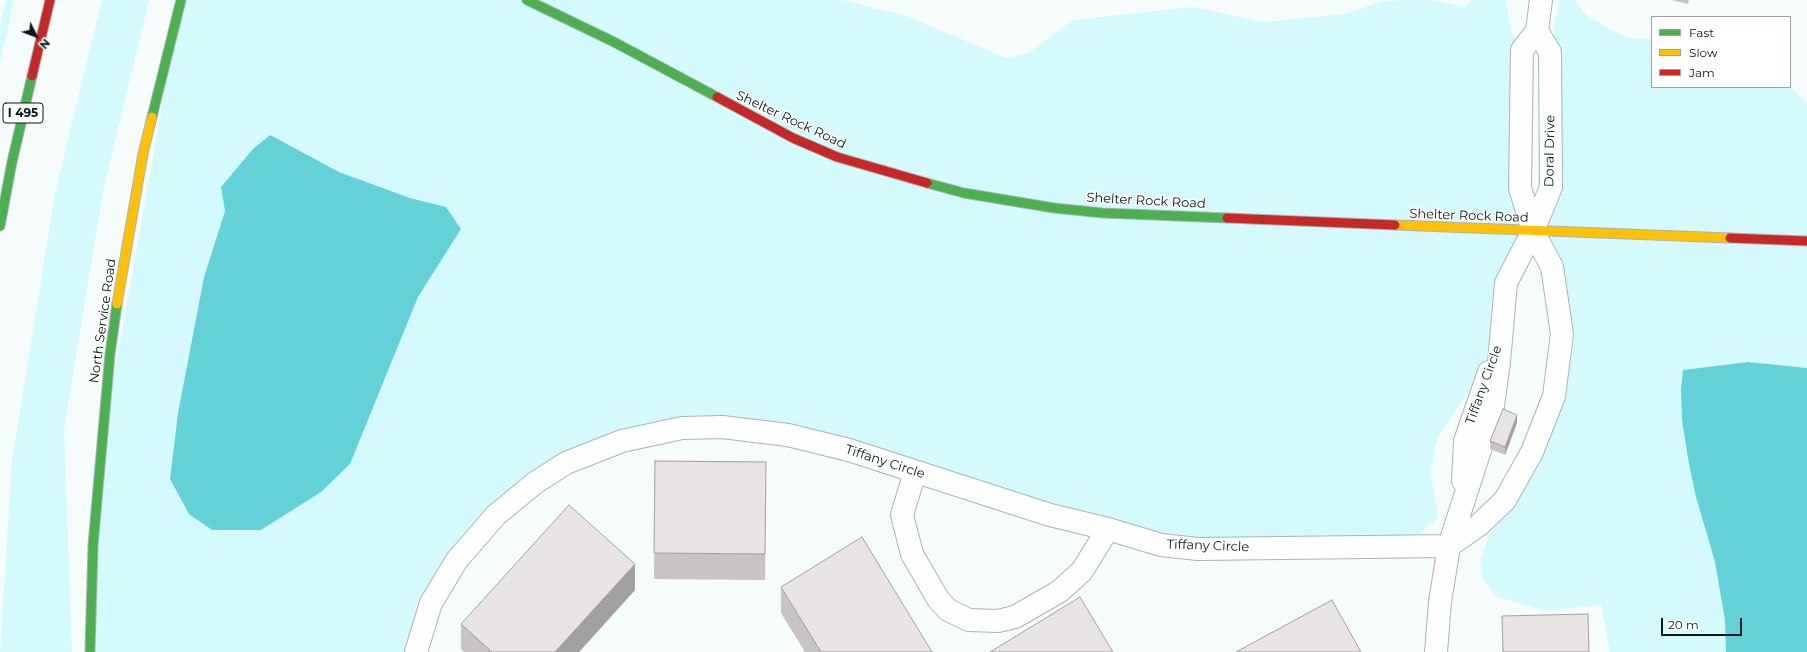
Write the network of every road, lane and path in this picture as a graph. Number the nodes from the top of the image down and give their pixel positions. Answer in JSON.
{"nodes":[{"id":1,"x":50,"y":0,"type":"edge"},
{"id":2,"x":181,"y":0,"type":"edge"},
{"id":3,"x":527,"y":0,"type":"edge"},
{"id":4,"x":1540,"y":0,"type":"edge"},
{"id":5,"x":1537,"y":31,"type":"junction"},
{"id":6,"x":0,"y":226,"type":"edge"},
{"id":7,"x":1533,"y":231,"type":"junction"},
{"id":8,"x":1807,"y":241,"type":"edge"},
{"id":9,"x":915,"y":472,"type":"junction"},
{"id":10,"x":1108,"y":529,"type":"junction"},
{"id":11,"x":1449,"y":546,"type":"junction"},
{"id":12,"x":90,"y":652,"type":"edge"},
{"id":13,"x":416,"y":652,"type":"edge"},
{"id":14,"x":1436,"y":652,"type":"edge"}],
"edges":[{"from":1,"to":6,"type":"main road","number":"I 495"},
{"from":2,"to":12,"type":"main road","name":"North Service Road"},
{"from":3,"to":7,"type":"main road","name":"Shelter Rock Road"},
{"from":4,"to":5,"type":"street"},
{"from":5,"to":7,"type":"street"},
{"from":5,"to":7,"type":"street","name":"Doral Drive"},
{"from":7,"to":8,"type":"main road","name":"Shelter Rock Road"},
{"from":7,"to":11,"type":"street","name":"Tiffany Circle"},
{"from":7,"to":11,"type":"street"},
{"from":9,"to":10,"type":"street","name":"Tiffany Circle"},
{"from":9,"to":10,"type":"street"},
{"from":9,"to":13,"type":"street","name":"Tiffany Circle"},
{"from":10,"to":11,"type":"street","name":"Tiffany Circle"},
{"from":11,"to":14,"type":"street","name":"Tiffany Circle"}]}
